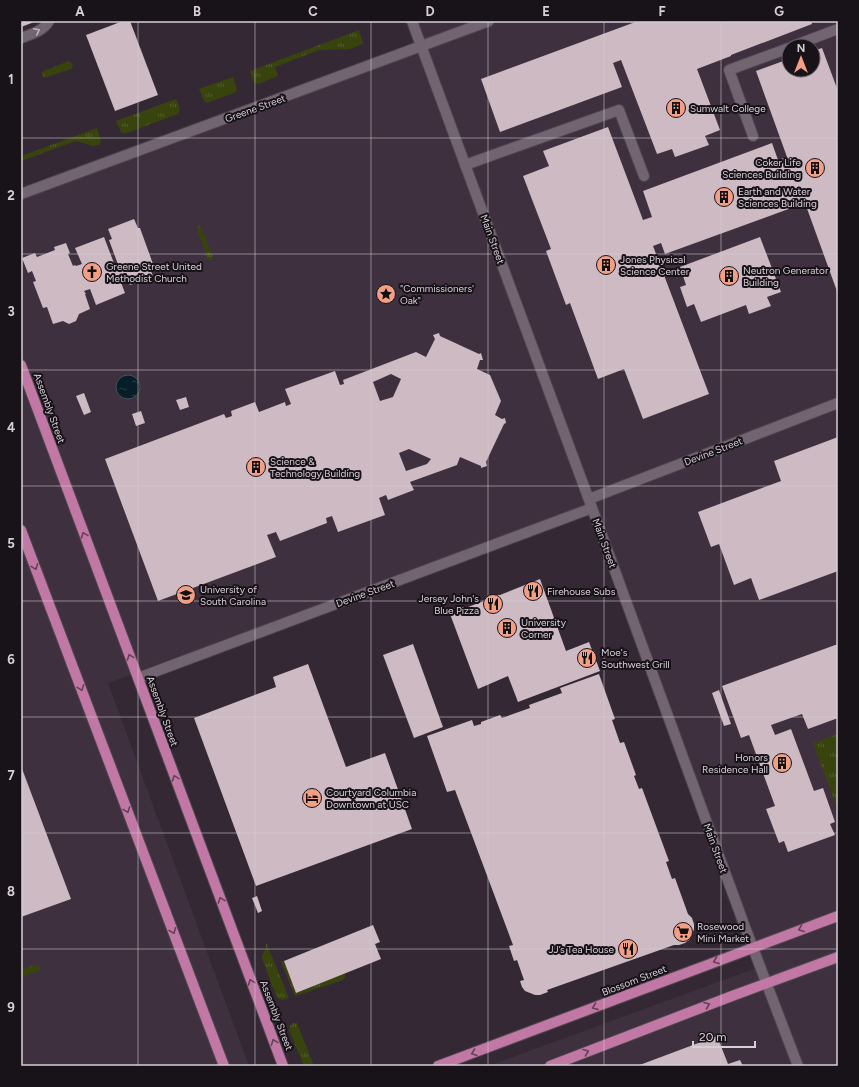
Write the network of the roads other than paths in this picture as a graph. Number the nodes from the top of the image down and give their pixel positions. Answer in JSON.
{"nodes":[{"id":1,"x":49,"y":21,"type":"edge"},
{"id":2,"x":412,"y":21,"type":"edge"},
{"id":3,"x":489,"y":21,"type":"edge"},
{"id":4,"x":838,"y":29,"type":"edge"},
{"id":5,"x":21,"y":38,"type":"edge"},
{"id":6,"x":814,"y":38,"type":"edge"},
{"id":7,"x":422,"y":47,"type":"junction"},
{"id":8,"x":781,"y":51,"type":"edge"},
{"id":9,"x":753,"y":136,"type":"dead end"},
{"id":10,"x":465,"y":165,"type":"junction"},
{"id":11,"x":644,"y":176,"type":"dead end"},
{"id":12,"x":21,"y":194,"type":"edge"},
{"id":13,"x":21,"y":365,"type":"edge"},
{"id":14,"x":838,"y":403,"type":"edge"},
{"id":15,"x":591,"y":504,"type":"junction"},
{"id":16,"x":21,"y":530,"type":"edge"},
{"id":17,"x":138,"y":678,"type":"junction"},
{"id":18,"x":838,"y":916,"type":"edge"},
{"id":19,"x":753,"y":947,"type":"junction"},
{"id":20,"x":838,"y":957,"type":"edge"},
{"id":21,"x":766,"y":983,"type":"junction"},
{"id":22,"x":224,"y":1066,"type":"edge"},
{"id":23,"x":283,"y":1066,"type":"edge"},
{"id":24,"x":438,"y":1066,"type":"edge"},
{"id":25,"x":550,"y":1066,"type":"edge"},
{"id":26,"x":798,"y":1066,"type":"edge"}],
"edges":[{"from":5,"to":1,"type":"street","one_way":true},
{"from":2,"to":7,"type":"street","name":"Main Street"},
{"from":3,"to":7,"type":"street","name":"Greene Street"},
{"from":4,"to":6,"type":"street"},
{"from":7,"to":10,"type":"street","name":"Main Street"},
{"from":7,"to":12,"type":"street","name":"Greene Street"},
{"from":8,"to":9,"type":"street"},
{"from":10,"to":11,"type":"street"},
{"from":10,"to":15,"type":"street","name":"Main Street"},
{"from":17,"to":13,"type":"main road","name":"Assembly Street","one_way":true},
{"from":14,"to":15,"type":"street","name":"Devine Street"},
{"from":15,"to":17,"type":"street","name":"Devine Street"},
{"from":15,"to":19,"type":"street","name":"Main Street"},
{"from":16,"to":22,"type":"main road","one_way":true},
{"from":23,"to":17,"type":"main road","name":"Assembly Street","one_way":true},
{"from":18,"to":19,"type":"main road","name":"Blossom Street","one_way":true},
{"from":19,"to":21,"type":"street","name":"Main Street"},
{"from":19,"to":24,"type":"main road","name":"Blossom Street","one_way":true},
{"from":20,"to":21,"type":"main road"},
{"from":25,"to":21,"type":"main road","one_way":true},
{"from":21,"to":26,"type":"street","name":"Main Street"}]}
